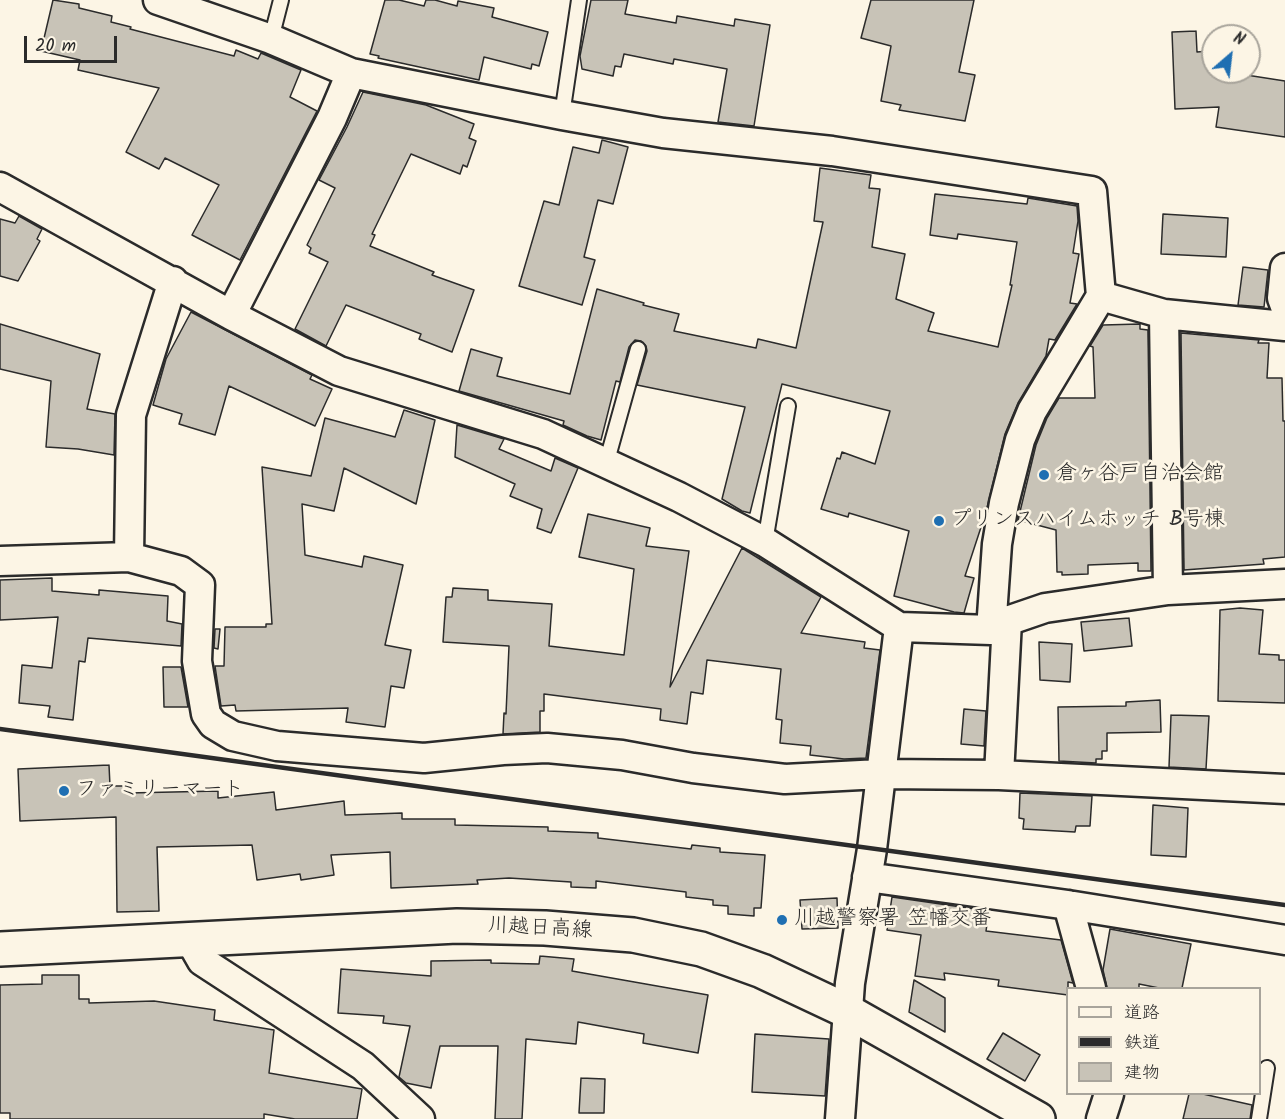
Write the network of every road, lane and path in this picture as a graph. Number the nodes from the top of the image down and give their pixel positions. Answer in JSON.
{"nodes":[{"id":1,"x":158,"y":0,"type":"edge"},
{"id":2,"x":281,"y":0,"type":"edge"},
{"id":3,"x":579,"y":0,"type":"edge"},
{"id":4,"x":272,"y":39,"type":"junction"},
{"id":5,"x":351,"y":73,"type":"junction"},
{"id":6,"x":562,"y":115,"type":"junction"},
{"id":7,"x":0,"y":187,"type":"edge"},
{"id":8,"x":1285,"y":267,"type":"edge"},
{"id":9,"x":173,"y":281,"type":"junction"},
{"id":10,"x":1101,"y":296,"type":"junction"},
{"id":11,"x":1285,"y":306,"type":"edge"},
{"id":12,"x":1164,"y":314,"type":"junction"},
{"id":13,"x":231,"y":315,"type":"junction"},
{"id":14,"x":1285,"y":326,"type":"edge"},
{"id":15,"x":638,"y":349,"type":"dead end"},
{"id":16,"x":788,"y":406,"type":"dead end"},
{"id":17,"x":606,"y":464,"type":"junction"},
{"id":18,"x":765,"y":542,"type":"junction"},
{"id":19,"x":129,"y":557,"type":"junction"},
{"id":20,"x":0,"y":561,"type":"edge"},
{"id":21,"x":1285,"y":584,"type":"edge"},
{"id":22,"x":1168,"y":590,"type":"junction"},
{"id":23,"x":999,"y":625,"type":"junction"},
{"id":24,"x":899,"y":627,"type":"junction"},
{"id":25,"x":880,"y":774,"type":"junction"},
{"id":26,"x":999,"y":775,"type":"junction"},
{"id":27,"x":1285,"y":789,"type":"edge"},
{"id":28,"x":867,"y":878,"type":"junction"},
{"id":29,"x":1068,"y":905,"type":"junction"},
{"id":30,"x":190,"y":940,"type":"junction"},
{"id":31,"x":1285,"y":940,"type":"edge"},
{"id":32,"x":0,"y":950,"type":"edge"},
{"id":33,"x":1091,"y":987,"type":"edge"},
{"id":34,"x":847,"y":1011,"type":"junction"},
{"id":35,"x":1267,"y":1068,"type":"dead end"},
{"id":36,"x":1109,"y":1095,"type":"edge"},
{"id":37,"x":420,"y":1119,"type":"edge"},
{"id":38,"x":840,"y":1119,"type":"edge"},
{"id":39,"x":1038,"y":1119,"type":"edge"},
{"id":40,"x":1101,"y":1119,"type":"edge"},
{"id":41,"x":1259,"y":1119,"type":"edge"}],
"edges":[{"from":1,"to":4,"type":"street"},
{"from":2,"to":4,"type":"lane"},
{"from":3,"to":6,"type":"lane"},
{"from":4,"to":5,"type":"street"},
{"from":5,"to":6,"type":"street"},
{"from":5,"to":13,"type":"street"},
{"from":6,"to":10,"type":"street"},
{"from":7,"to":9,"type":"street"},
{"from":8,"to":11,"type":"street"},
{"from":9,"to":13,"type":"street"},
{"from":9,"to":19,"type":"street"},
{"from":10,"to":12,"type":"street"},
{"from":10,"to":23,"type":"street"},
{"from":12,"to":14,"type":"street"},
{"from":12,"to":22,"type":"street"},
{"from":13,"to":17,"type":"street"},
{"from":15,"to":17,"type":"lane"},
{"from":16,"to":18,"type":"lane"},
{"from":17,"to":18,"type":"street"},
{"from":18,"to":24,"type":"street"},
{"from":19,"to":20,"type":"street"},
{"from":19,"to":25,"type":"street"},
{"from":21,"to":22,"type":"street"},
{"from":22,"to":23,"type":"street"},
{"from":23,"to":24,"type":"street"},
{"from":23,"to":26,"type":"street"},
{"from":24,"to":25,"type":"street"},
{"from":25,"to":26,"type":"street"},
{"from":25,"to":28,"type":"street"},
{"from":26,"to":27,"type":"street"},
{"from":28,"to":29,"type":"street"},
{"from":28,"to":34,"type":"street"},
{"from":29,"to":31,"type":"street"},
{"from":29,"to":33,"type":"street"},
{"from":30,"to":32,"type":"main road","name":"川越日高線"},
{"from":30,"to":34,"type":"main road","name":"川越日高線"},
{"from":30,"to":37,"type":"street"},
{"from":34,"to":38,"type":"street"},
{"from":34,"to":39,"type":"main road","name":"川越日高線"},
{"from":35,"to":41,"type":"lane"},
{"from":36,"to":40,"type":"street"}]}
